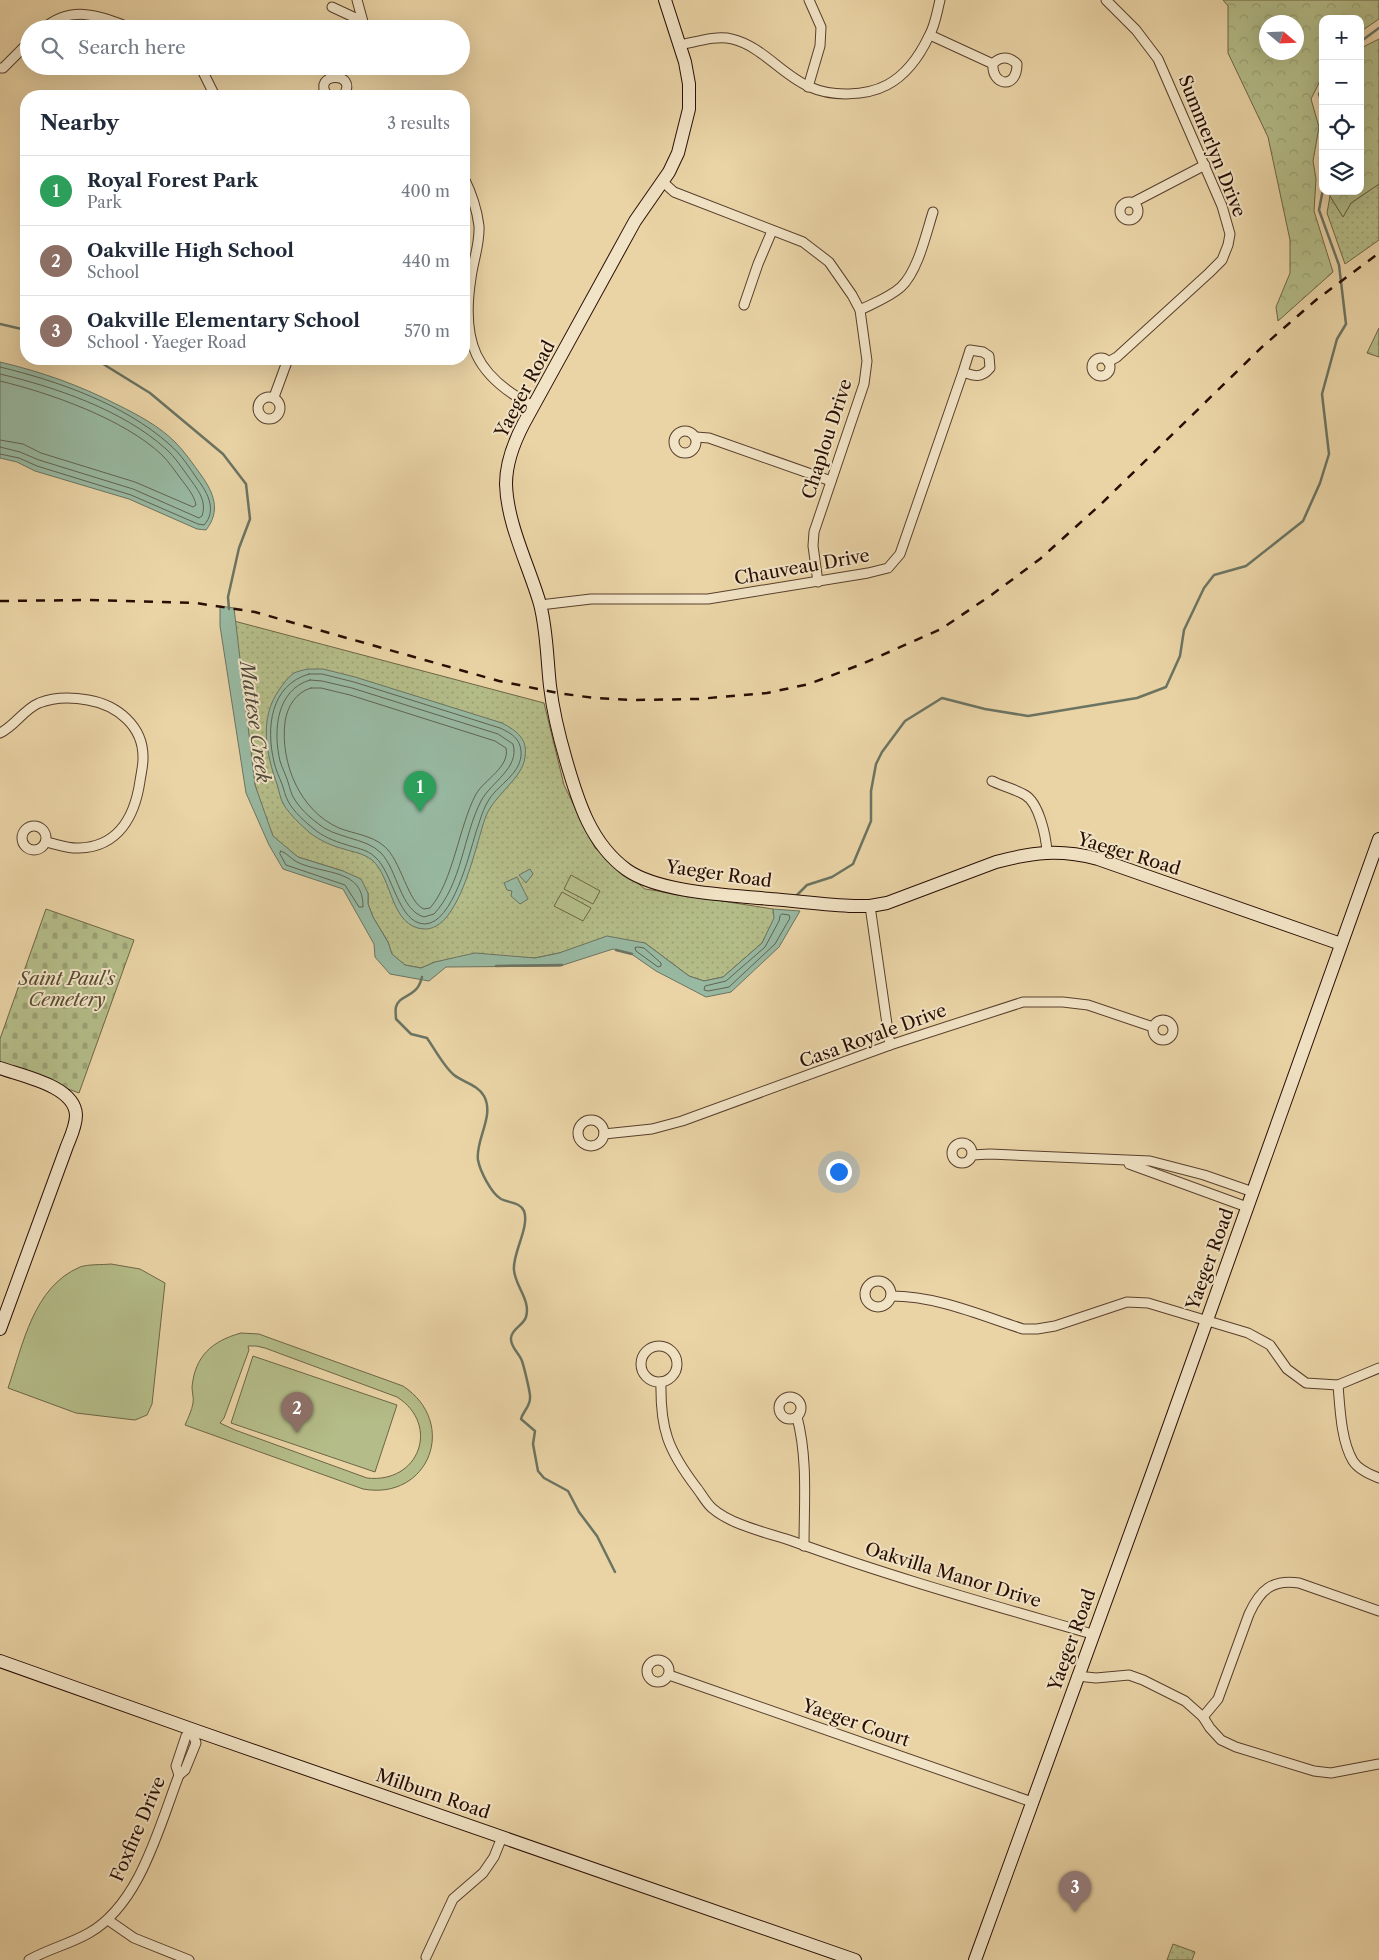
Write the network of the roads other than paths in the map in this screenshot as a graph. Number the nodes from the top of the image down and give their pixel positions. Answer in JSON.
{"nodes":[{"id":1,"x":357,"y":0,"type":"edge"},
{"id":2,"x":664,"y":0,"type":"edge"},
{"id":3,"x":809,"y":0,"type":"edge"},
{"id":4,"x":940,"y":0,"type":"edge"},
{"id":5,"x":1106,"y":0,"type":"edge"},
{"id":6,"x":332,"y":7,"type":"dead end"},
{"id":7,"x":56,"y":20,"type":"edge"},
{"id":8,"x":108,"y":20,"type":"edge"},
{"id":9,"x":354,"y":20,"type":"edge"},
{"id":10,"x":362,"y":20,"type":"edge"},
{"id":11,"x":930,"y":35,"type":"junction"},
{"id":12,"x":680,"y":45,"type":"junction"},
{"id":13,"x":20,"y":51,"type":"edge"},
{"id":14,"x":993,"y":64,"type":"dead end"},
{"id":15,"x":0,"y":68,"type":"edge"},
{"id":16,"x":204,"y":75,"type":"edge"},
{"id":17,"x":808,"y":87,"type":"junction"},
{"id":18,"x":212,"y":90,"type":"edge"},
{"id":19,"x":324,"y":90,"type":"edge"},
{"id":20,"x":346,"y":90,"type":"edge"},
{"id":21,"x":1204,"y":165,"type":"junction"},
{"id":22,"x":662,"y":182,"type":"junction"},
{"id":23,"x":470,"y":198,"type":"edge"},
{"id":24,"x":1134,"y":202,"type":"dead end"},
{"id":25,"x":933,"y":212,"type":"dead end"},
{"id":26,"x":772,"y":231,"type":"junction"},
{"id":27,"x":470,"y":269,"type":"edge"},
{"id":28,"x":744,"y":305,"type":"dead end"},
{"id":29,"x":860,"y":310,"type":"junction"},
{"id":30,"x":470,"y":334,"type":"edge"},
{"id":31,"x":1108,"y":362,"type":"dead end"},
{"id":32,"x":286,"y":365,"type":"edge"},
{"id":33,"x":963,"y":372,"type":"dead end"},
{"id":34,"x":274,"y":397,"type":"dead end"},
{"id":35,"x":533,"y":406,"type":"junction"},
{"id":36,"x":696,"y":437,"type":"dead end"},
{"id":37,"x":830,"y":481,"type":"junction"},
{"id":38,"x":818,"y":582,"type":"junction"},
{"id":39,"x":540,"y":604,"type":"junction"},
{"id":40,"x":0,"y":734,"type":"edge"},
{"id":41,"x":992,"y":782,"type":"dead end"},
{"id":42,"x":1379,"y":839,"type":"edge"},
{"id":43,"x":46,"y":842,"type":"dead end"},
{"id":44,"x":1047,"y":852,"type":"junction"},
{"id":45,"x":870,"y":906,"type":"junction"},
{"id":46,"x":1341,"y":944,"type":"junction"},
{"id":47,"x":1153,"y":1027,"type":"dead end"},
{"id":48,"x":890,"y":1045,"type":"junction"},
{"id":49,"x":0,"y":1068,"type":"edge"},
{"id":50,"x":604,"y":1134,"type":"dead end"},
{"id":51,"x":972,"y":1155,"type":"dead end"},
{"id":52,"x":1122,"y":1161,"type":"junction"},
{"id":53,"x":1253,"y":1192,"type":"junction"},
{"id":54,"x":1247,"y":1207,"type":"junction"},
{"id":55,"x":891,"y":1296,"type":"dead end"},
{"id":56,"x":1207,"y":1320,"type":"junction"},
{"id":57,"x":0,"y":1329,"type":"edge"},
{"id":58,"x":1379,"y":1368,"type":"edge"},
{"id":59,"x":661,"y":1382,"type":"junction"},
{"id":60,"x":1338,"y":1385,"type":"junction"},
{"id":61,"x":797,"y":1417,"type":"dead end"},
{"id":62,"x":1379,"y":1478,"type":"edge"},
{"id":63,"x":804,"y":1546,"type":"junction"},
{"id":64,"x":1379,"y":1611,"type":"edge"},
{"id":65,"x":1092,"y":1634,"type":"junction"},
{"id":66,"x":0,"y":1661,"type":"edge"},
{"id":67,"x":669,"y":1675,"type":"dead end"},
{"id":68,"x":1077,"y":1676,"type":"junction"},
{"id":69,"x":1203,"y":1717,"type":"junction"},
{"id":70,"x":193,"y":1732,"type":"junction"},
{"id":71,"x":1379,"y":1764,"type":"edge"},
{"id":72,"x":1032,"y":1802,"type":"junction"},
{"id":73,"x":502,"y":1837,"type":"junction"},
{"id":74,"x":108,"y":1920,"type":"junction"},
{"id":75,"x":426,"y":1957,"type":"dead end"},
{"id":76,"x":29,"y":1960,"type":"edge"},
{"id":77,"x":189,"y":1960,"type":"edge"},
{"id":78,"x":855,"y":1960,"type":"edge"},
{"id":79,"x":975,"y":1960,"type":"edge"}],
"edges":[{"from":1,"to":10,"type":"street"},
{"from":2,"to":12,"type":"street","name":"Yaeger Road"},
{"from":3,"to":17,"type":"street"},
{"from":4,"to":11,"type":"street"},
{"from":5,"to":21,"type":"street","name":"Summerlyn Drive"},
{"from":6,"to":9,"type":"street"},
{"from":7,"to":8,"type":"street"},
{"from":11,"to":14,"type":"street"},
{"from":11,"to":17,"type":"street"},
{"from":12,"to":17,"type":"street"},
{"from":12,"to":22,"type":"street","name":"Yaeger Road"},
{"from":13,"to":15,"type":"street"},
{"from":16,"to":18,"type":"street"},
{"from":19,"to":20,"type":"street"},
{"from":21,"to":24,"type":"street"},
{"from":21,"to":31,"type":"street","name":"Summerlyn Drive"},
{"from":22,"to":26,"type":"street","name":"Chaplou Drive"},
{"from":22,"to":35,"type":"street","name":"Yaeger Road"},
{"from":23,"to":27,"type":"street"},
{"from":25,"to":29,"type":"street"},
{"from":26,"to":28,"type":"street"},
{"from":26,"to":29,"type":"street","name":"Chaplou Drive"},
{"from":29,"to":37,"type":"street","name":"Chaplou Drive"},
{"from":30,"to":35,"type":"street"},
{"from":32,"to":34,"type":"street"},
{"from":33,"to":38,"type":"street","name":"Chauveau Drive"},
{"from":35,"to":39,"type":"street","name":"Yaeger Road"},
{"from":36,"to":37,"type":"street"},
{"from":37,"to":38,"type":"street","name":"Chaplou Drive"},
{"from":38,"to":39,"type":"street","name":"Chauveau Drive"},
{"from":39,"to":45,"type":"street","name":"Yaeger Road"},
{"from":40,"to":43,"type":"street"},
{"from":41,"to":44,"type":"street"},
{"from":42,"to":46,"type":"street"},
{"from":44,"to":45,"type":"street","name":"Yaeger Road"},
{"from":44,"to":46,"type":"street","name":"Yaeger Road"},
{"from":45,"to":48,"type":"street"},
{"from":46,"to":53,"type":"street","name":"Yaeger Road"},
{"from":47,"to":48,"type":"street","name":"Casa Royale Drive"},
{"from":48,"to":50,"type":"street","name":"Casa Royale Drive"},
{"from":49,"to":57,"type":"street"},
{"from":51,"to":52,"type":"street"},
{"from":52,"to":53,"type":"street"},
{"from":52,"to":54,"type":"street"},
{"from":53,"to":54,"type":"street","name":"Yaeger Road"},
{"from":54,"to":56,"type":"street","name":"Yaeger Road"},
{"from":55,"to":56,"type":"street"},
{"from":56,"to":60,"type":"street"},
{"from":56,"to":65,"type":"street","name":"Yaeger Road"},
{"from":58,"to":60,"type":"street"},
{"from":59,"to":59,"type":"street"},
{"from":59,"to":63,"type":"street","name":"Oakvilla Manor Drive"},
{"from":60,"to":62,"type":"street"},
{"from":61,"to":63,"type":"street"},
{"from":63,"to":65,"type":"street","name":"Oakvilla Manor Drive"},
{"from":64,"to":69,"type":"street"},
{"from":65,"to":68,"type":"street","name":"Yaeger Road"},
{"from":66,"to":70,"type":"street","name":"Milburn Road"},
{"from":67,"to":72,"type":"street","name":"Yaeger Court"},
{"from":68,"to":69,"type":"street"},
{"from":68,"to":72,"type":"street","name":"Yaeger Road"},
{"from":69,"to":71,"type":"street"},
{"from":70,"to":73,"type":"street","name":"Milburn Road"},
{"from":70,"to":74,"type":"street","name":"Foxfire Drive"},
{"from":72,"to":79,"type":"street","name":"Yaeger Road"},
{"from":73,"to":75,"type":"street"},
{"from":73,"to":78,"type":"street","name":"Milburn Road"},
{"from":74,"to":76,"type":"street","name":"Foxfire Drive"},
{"from":74,"to":77,"type":"street"}]}
